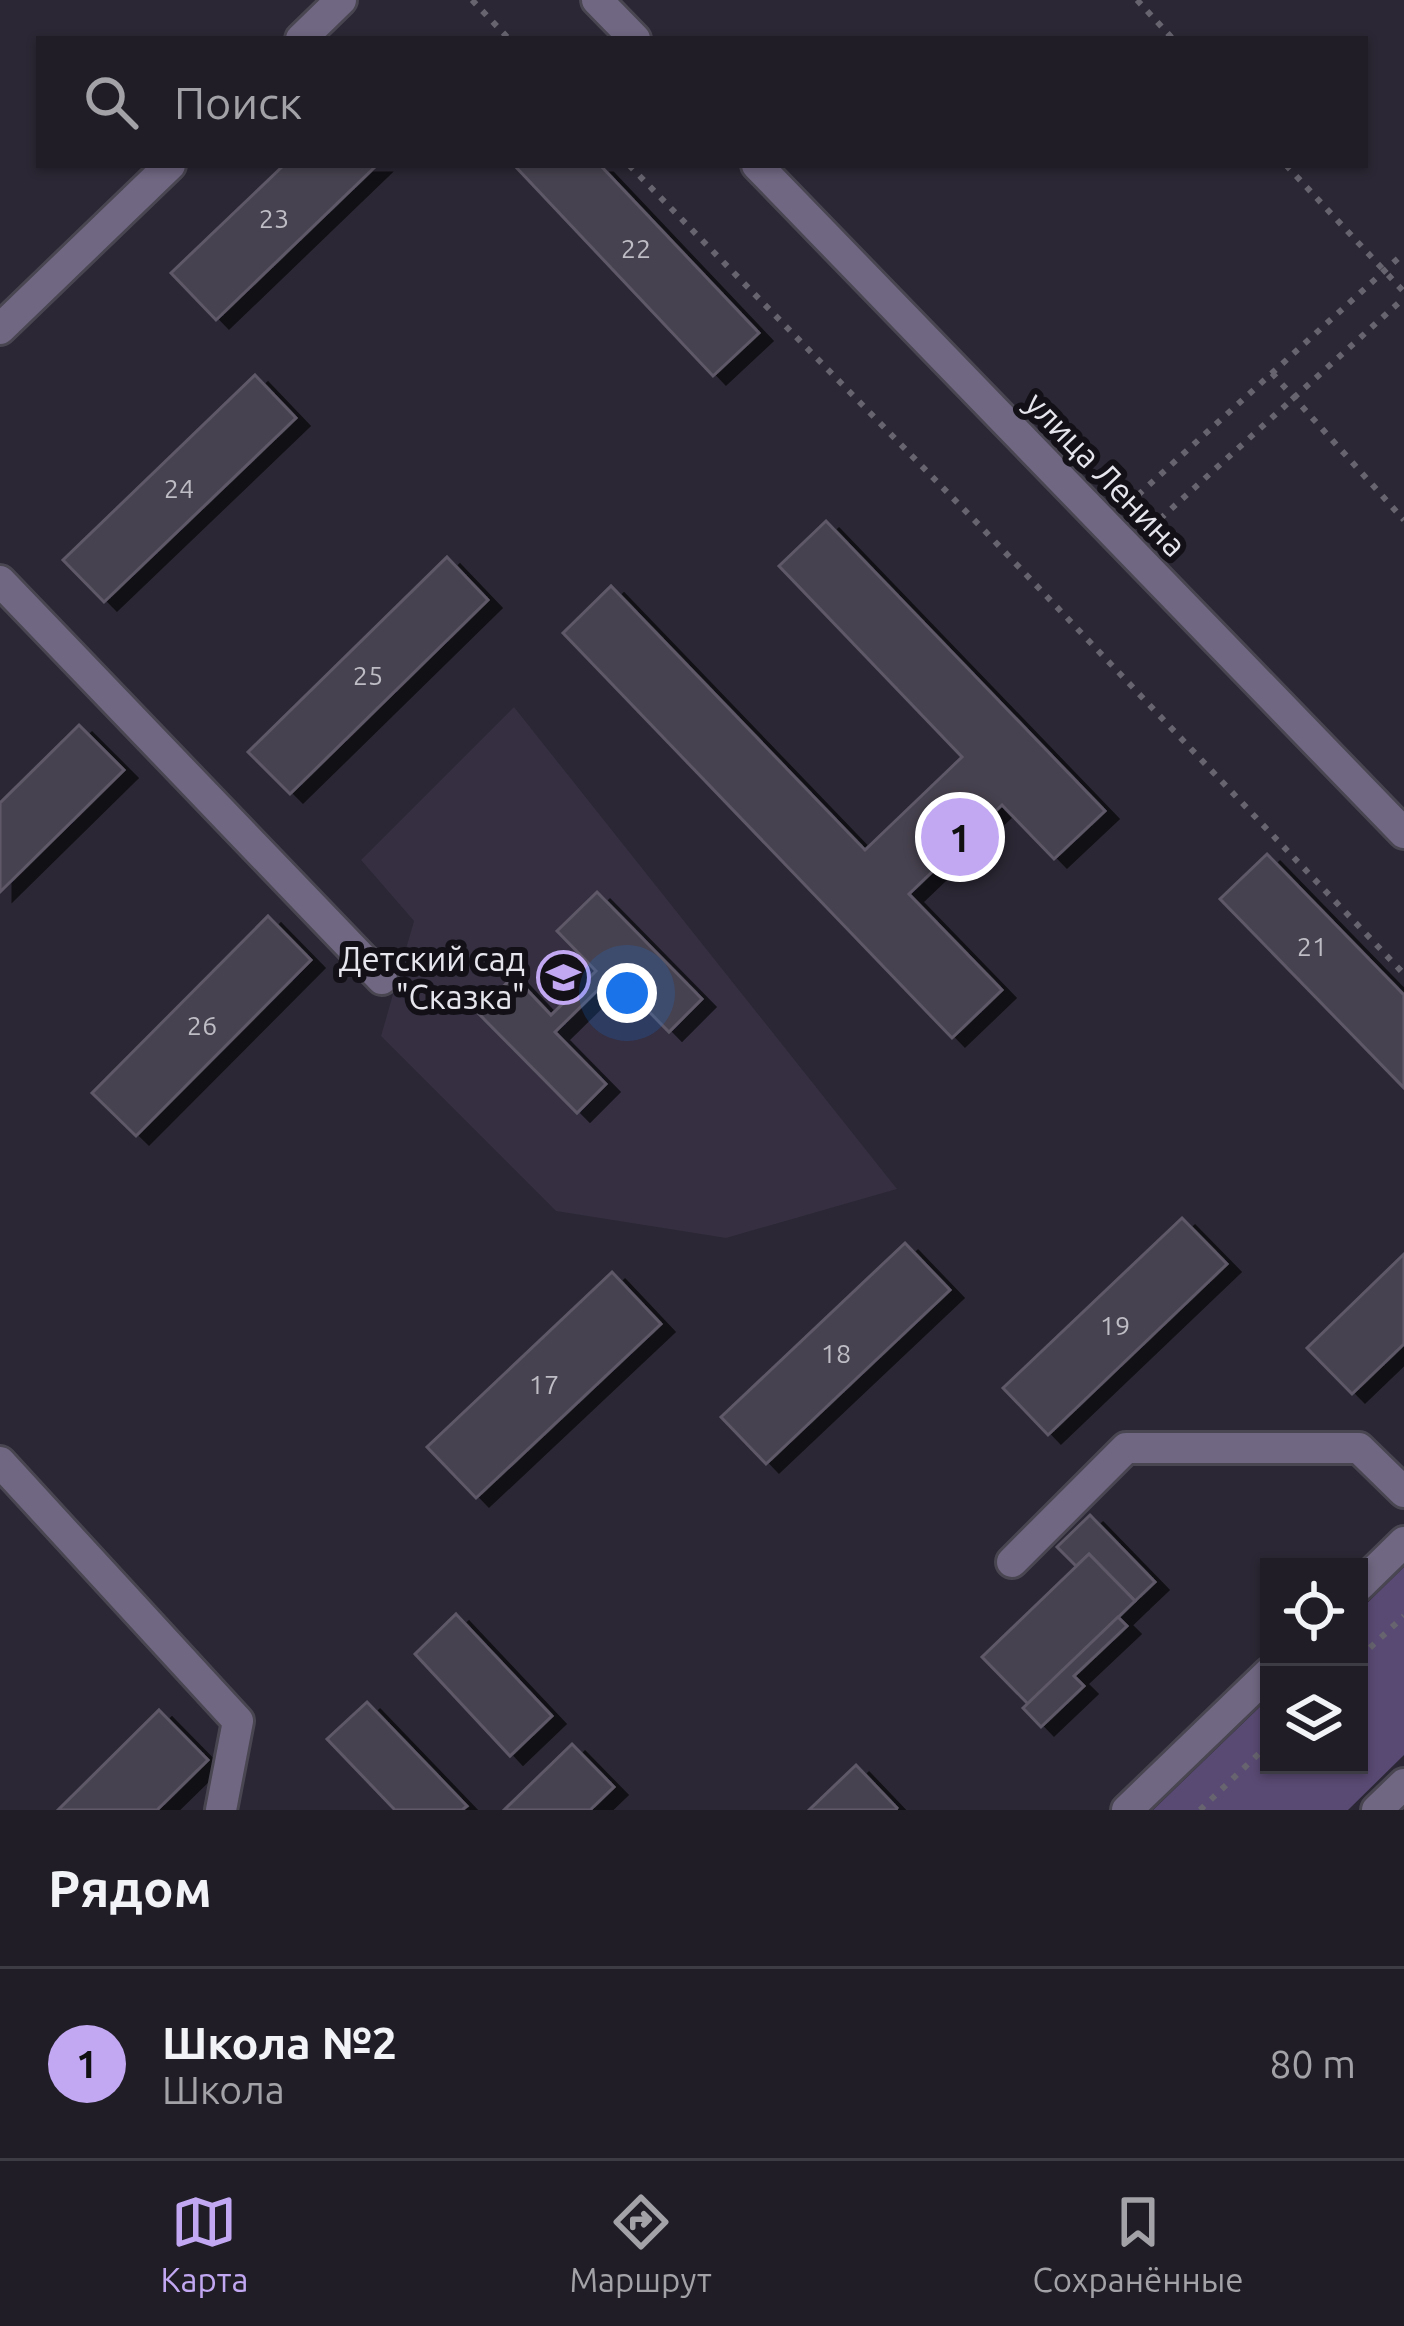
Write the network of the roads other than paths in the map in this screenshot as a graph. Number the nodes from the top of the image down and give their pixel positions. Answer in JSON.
{"nodes":[{"id":1,"x":341,"y":0,"type":"edge"},
{"id":2,"x":597,"y":0,"type":"edge"},
{"id":3,"x":304,"y":36,"type":"edge"},
{"id":4,"x":632,"y":36,"type":"edge"},
{"id":5,"x":167,"y":168,"type":"edge"},
{"id":6,"x":760,"y":168,"type":"edge"},
{"id":7,"x":0,"y":329,"type":"edge"},
{"id":8,"x":0,"y":581,"type":"edge"},
{"id":9,"x":1404,"y":833,"type":"edge"},
{"id":10,"x":382,"y":979,"type":"dead end"},
{"id":11,"x":0,"y":1462,"type":"edge"},
{"id":12,"x":1404,"y":1492,"type":"edge"},
{"id":13,"x":1404,"y":1542,"type":"edge"},
{"id":14,"x":1012,"y":1562,"type":"dead end"},
{"id":15,"x":1368,"y":1577,"type":"edge"},
{"id":16,"x":1260,"y":1682,"type":"edge"},
{"id":17,"x":1404,"y":1784,"type":"edge"},
{"id":18,"x":222,"y":1808,"type":"edge"},
{"id":19,"x":1127,"y":1810,"type":"edge"},
{"id":20,"x":1377,"y":1810,"type":"edge"}],
"edges":[{"from":1,"to":3,"type":"street"},
{"from":2,"to":4,"type":"street"},
{"from":5,"to":7,"type":"street"},
{"from":6,"to":9,"type":"street","name":"улица Ленина"},
{"from":8,"to":10,"type":"street"},
{"from":11,"to":18,"type":"street"},
{"from":12,"to":14,"type":"street"},
{"from":13,"to":15,"type":"street"},
{"from":16,"to":19,"type":"street"},
{"from":17,"to":20,"type":"street"}]}
